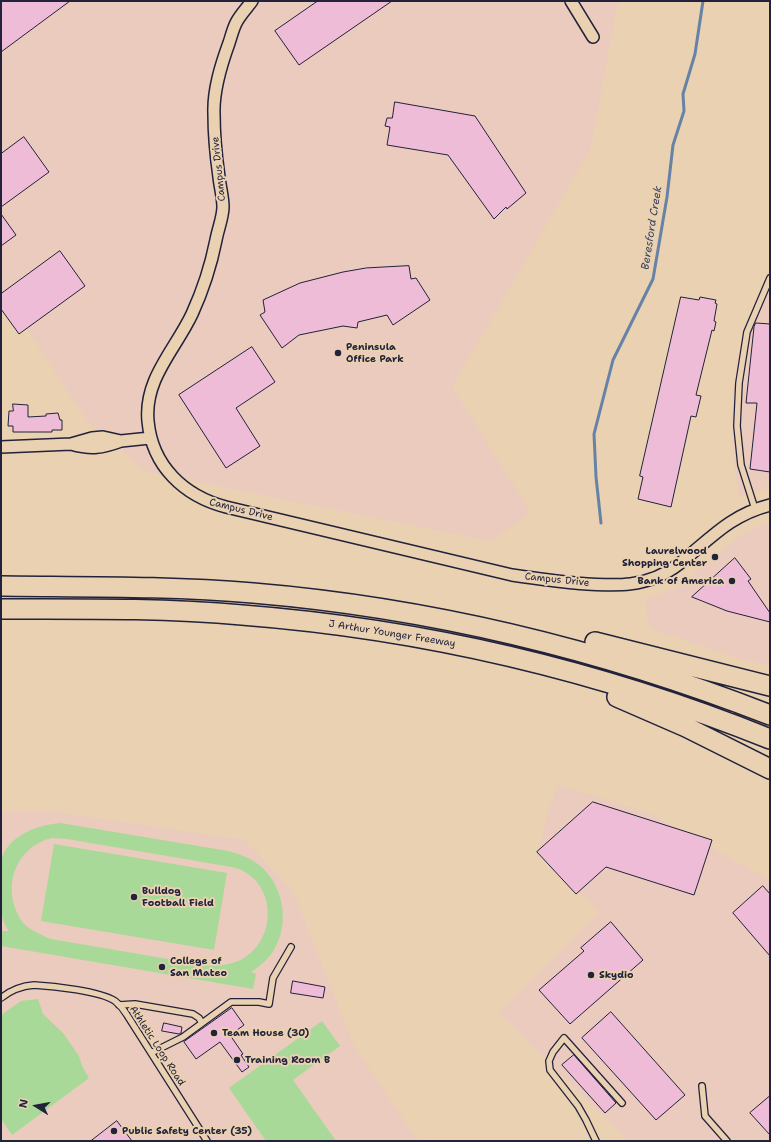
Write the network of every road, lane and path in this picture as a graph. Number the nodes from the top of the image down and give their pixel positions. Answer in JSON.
{"nodes":[{"id":1,"x":252,"y":1,"type":"edge"},
{"id":2,"x":571,"y":1,"type":"edge"},
{"id":3,"x":593,"y":37,"type":"dead end"},
{"id":4,"x":770,"y":278,"type":"edge"},
{"id":5,"x":150,"y":438,"type":"junction"},
{"id":6,"x":1,"y":447,"type":"edge"},
{"id":7,"x":770,"y":505,"type":"edge"},
{"id":8,"x":755,"y":509,"type":"junction"},
{"id":9,"x":1,"y":586,"type":"edge"},
{"id":10,"x":1,"y":609,"type":"edge"},
{"id":11,"x":460,"y":622,"type":"junction"},
{"id":12,"x":530,"y":661,"type":"junction"},
{"id":13,"x":770,"y":686,"type":"edge"},
{"id":14,"x":770,"y":715,"type":"edge"},
{"id":15,"x":770,"y":739,"type":"edge"},
{"id":16,"x":770,"y":769,"type":"edge"},
{"id":17,"x":291,"y":947,"type":"dead end"},
{"id":18,"x":1,"y":998,"type":"edge"},
{"id":19,"x":119,"y":1005,"type":"junction"},
{"id":20,"x":202,"y":1023,"type":"junction"},
{"id":21,"x":151,"y":1052,"type":"junction"},
{"id":22,"x":702,"y":1086,"type":"dead end"},
{"id":23,"x":622,"y":1103,"type":"dead end"},
{"id":24,"x":207,"y":1141,"type":"edge"},
{"id":25,"x":596,"y":1141,"type":"edge"},
{"id":26,"x":727,"y":1141,"type":"edge"}],
"edges":[{"from":1,"to":5,"type":"street","name":"Campus Drive"},
{"from":2,"to":3,"type":"street"},
{"from":4,"to":8,"type":"lane"},
{"from":5,"to":6,"type":"street"},
{"from":5,"to":8,"type":"street","name":"Campus Drive"},
{"from":7,"to":8,"type":"street","name":"Campus Drive"},
{"from":9,"to":11,"type":"highway"},
{"from":10,"to":12,"type":"highway","name":"J Arthur Younger Freeway"},
{"from":11,"to":13,"type":"highway"},
{"from":11,"to":14,"type":"highway"},
{"from":12,"to":15,"type":"highway","name":"J Arthur Younger Freeway"},
{"from":12,"to":16,"type":"highway"},
{"from":17,"to":20,"type":"lane"},
{"from":18,"to":19,"type":"lane","name":"Athletic Loop Road"},
{"from":19,"to":20,"type":"lane"},
{"from":19,"to":21,"type":"lane","name":"Athletic Loop Road"},
{"from":20,"to":21,"type":"lane"},
{"from":21,"to":24,"type":"lane","name":"Athletic Loop Road"},
{"from":22,"to":26,"type":"lane"},
{"from":23,"to":25,"type":"lane"}]}
